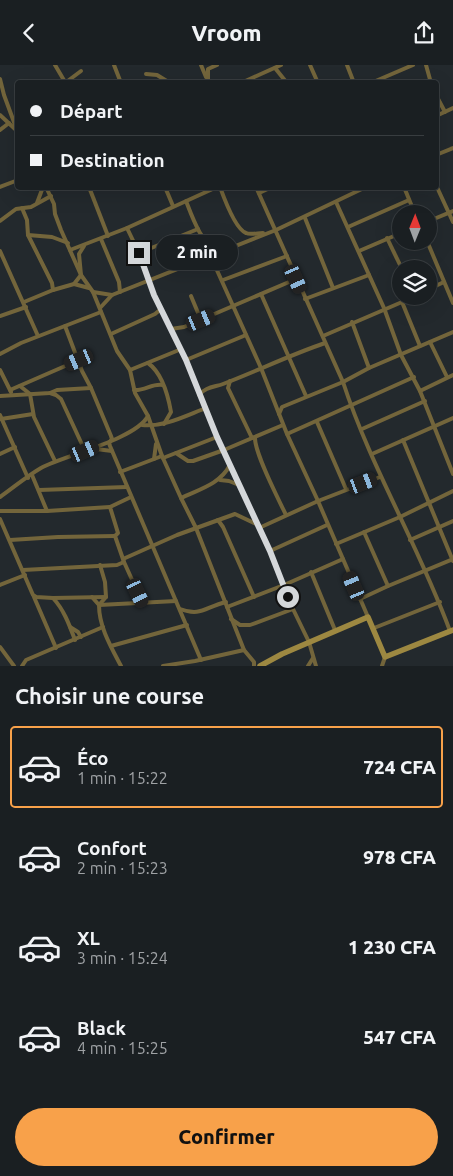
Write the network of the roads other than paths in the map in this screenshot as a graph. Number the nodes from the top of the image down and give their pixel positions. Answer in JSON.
{"nodes":[{"id":1,"x":55,"y":65,"type":"edge"},
{"id":2,"x":114,"y":65,"type":"edge"},
{"id":3,"x":202,"y":65,"type":"edge"},
{"id":4,"x":217,"y":65,"type":"edge"},
{"id":5,"x":281,"y":65,"type":"edge"},
{"id":6,"x":310,"y":65,"type":"edge"},
{"id":7,"x":347,"y":65,"type":"edge"},
{"id":8,"x":413,"y":65,"type":"edge"},
{"id":9,"x":426,"y":65,"type":"edge"},
{"id":10,"x":275,"y":68,"type":"junction"},
{"id":11,"x":208,"y":69,"type":"junction"},
{"id":12,"x":81,"y":71,"type":"dead end"},
{"id":13,"x":146,"y":74,"type":"dead end"},
{"id":14,"x":253,"y":77,"type":"junction"},
{"id":15,"x":0,"y":79,"type":"edge"},
{"id":16,"x":64,"y":80,"type":"edge"},
{"id":17,"x":68,"y":80,"type":"edge"},
{"id":18,"x":120,"y":80,"type":"edge"},
{"id":19,"x":165,"y":80,"type":"edge"},
{"id":20,"x":207,"y":80,"type":"edge"},
{"id":21,"x":208,"y":80,"type":"edge"},
{"id":22,"x":246,"y":80,"type":"edge"},
{"id":23,"x":254,"y":80,"type":"edge"},
{"id":24,"x":284,"y":80,"type":"edge"},
{"id":25,"x":317,"y":80,"type":"edge"},
{"id":26,"x":353,"y":80,"type":"edge"},
{"id":27,"x":378,"y":80,"type":"edge"},
{"id":28,"x":430,"y":80,"type":"edge"},
{"id":29,"x":439,"y":101,"type":"edge"},
{"id":30,"x":453,"y":108,"type":"edge"},
{"id":31,"x":445,"y":112,"type":"junction"},
{"id":32,"x":0,"y":115,"type":"edge"},
{"id":33,"x":439,"y":115,"type":"edge"},
{"id":34,"x":9,"y":123,"type":"junction"},
{"id":35,"x":15,"y":125,"type":"edge"},
{"id":36,"x":15,"y":129,"type":"edge"},
{"id":37,"x":0,"y":130,"type":"edge"},
{"id":38,"x":453,"y":148,"type":"edge"},
{"id":39,"x":439,"y":154,"type":"edge"},
{"id":40,"x":15,"y":181,"type":"edge"},
{"id":41,"x":0,"y":187,"type":"edge"},
{"id":42,"x":43,"y":190,"type":"edge"},
{"id":43,"x":46,"y":190,"type":"edge"},
{"id":44,"x":90,"y":190,"type":"edge"},
{"id":45,"x":166,"y":190,"type":"edge"},
{"id":46,"x":211,"y":190,"type":"edge"},
{"id":47,"x":219,"y":190,"type":"edge"},
{"id":48,"x":258,"y":190,"type":"edge"},
{"id":49,"x":266,"y":190,"type":"edge"},
{"id":50,"x":358,"y":190,"type":"edge"},
{"id":51,"x":405,"y":190,"type":"edge"},
{"id":52,"x":439,"y":190,"type":"edge"},
{"id":53,"x":260,"y":193,"type":"junction"},
{"id":54,"x":51,"y":196,"type":"junction"},
{"id":55,"x":409,"y":200,"type":"junction"},
{"id":56,"x":186,"y":201,"type":"junction"},
{"id":57,"x":336,"y":202,"type":"junction"},
{"id":58,"x":37,"y":203,"type":"junction"},
{"id":59,"x":411,"y":205,"type":"edge"},
{"id":60,"x":173,"y":206,"type":"junction"},
{"id":61,"x":22,"y":208,"type":"junction"},
{"id":62,"x":451,"y":212,"type":"edge"},
{"id":63,"x":438,"y":217,"type":"edge"},
{"id":64,"x":305,"y":218,"type":"junction"},
{"id":65,"x":0,"y":221,"type":"edge"},
{"id":66,"x":453,"y":222,"type":"edge"},
{"id":67,"x":348,"y":227,"type":"junction"},
{"id":68,"x":127,"y":228,"type":"junction"},
{"id":69,"x":198,"y":229,"type":"junction"},
{"id":70,"x":276,"y":230,"type":"junction"},
{"id":71,"x":267,"y":233,"type":"junction"},
{"id":72,"x":28,"y":235,"type":"junction"},
{"id":73,"x":108,"y":235,"type":"junction"},
{"id":74,"x":392,"y":237,"type":"edge"},
{"id":75,"x":101,"y":239,"type":"junction"},
{"id":76,"x":387,"y":239,"type":"junction"},
{"id":77,"x":68,"y":243,"type":"junction"},
{"id":78,"x":85,"y":245,"type":"junction"},
{"id":79,"x":211,"y":249,"type":"junction"},
{"id":80,"x":70,"y":250,"type":"junction"},
{"id":81,"x":431,"y":250,"type":"edge"},
{"id":82,"x":0,"y":251,"type":"edge"},
{"id":83,"x":359,"y":251,"type":"junction"},
{"id":84,"x":139,"y":253,"type":"junction"},
{"id":85,"x":219,"y":253,"type":"junction"},
{"id":86,"x":287,"y":256,"type":"junction"},
{"id":87,"x":211,"y":257,"type":"junction"},
{"id":88,"x":398,"y":260,"type":"edge"},
{"id":89,"x":81,"y":275,"type":"junction"},
{"id":90,"x":369,"y":275,"type":"junction"},
{"id":91,"x":296,"y":279,"type":"junction"},
{"id":92,"x":148,"y":280,"type":"junction"},
{"id":93,"x":222,"y":280,"type":"junction"},
{"id":94,"x":119,"y":282,"type":"junction"},
{"id":95,"x":444,"y":282,"type":"junction"},
{"id":96,"x":74,"y":284,"type":"junction"},
{"id":97,"x":437,"y":285,"type":"edge"},
{"id":98,"x":89,"y":287,"type":"junction"},
{"id":99,"x":333,"y":287,"type":"junction"},
{"id":100,"x":128,"y":289,"type":"junction"},
{"id":101,"x":53,"y":290,"type":"junction"},
{"id":102,"x":93,"y":292,"type":"junction"},
{"id":103,"x":120,"y":292,"type":"junction"},
{"id":104,"x":261,"y":294,"type":"junction"},
{"id":105,"x":451,"y":294,"type":"edge"},
{"id":106,"x":112,"y":295,"type":"junction"},
{"id":107,"x":192,"y":296,"type":"dead end"},
{"id":108,"x":305,"y":299,"type":"junction"},
{"id":109,"x":453,"y":303,"type":"edge"},
{"id":110,"x":25,"y":304,"type":"junction"},
{"id":111,"x":393,"y":305,"type":"edge"},
{"id":112,"x":403,"y":305,"type":"edge"},
{"id":113,"x":234,"y":307,"type":"junction"},
{"id":114,"x":384,"y":308,"type":"junction"},
{"id":115,"x":161,"y":309,"type":"junction"},
{"id":116,"x":101,"y":310,"type":"junction"},
{"id":117,"x":155,"y":314,"type":"junction"},
{"id":118,"x":163,"y":315,"type":"junction"},
{"id":119,"x":0,"y":316,"type":"edge"},
{"id":120,"x":201,"y":320,"type":"junction"},
{"id":121,"x":352,"y":322,"type":"junction"},
{"id":122,"x":65,"y":326,"type":"junction"},
{"id":123,"x":171,"y":329,"type":"junction"},
{"id":124,"x":453,"y":332,"type":"edge"},
{"id":125,"x":111,"y":334,"type":"junction"},
{"id":126,"x":246,"y":335,"type":"junction"},
{"id":127,"x":323,"y":336,"type":"junction"},
{"id":128,"x":38,"y":337,"type":"junction"},
{"id":129,"x":430,"y":341,"type":"junction"},
{"id":130,"x":325,"y":343,"type":"junction"},
{"id":131,"x":420,"y":346,"type":"junction"},
{"id":132,"x":179,"y":350,"type":"junction"},
{"id":133,"x":0,"y":354,"type":"edge"},
{"id":134,"x":401,"y":355,"type":"junction"},
{"id":135,"x":289,"y":356,"type":"junction"},
{"id":136,"x":157,"y":359,"type":"junction"},
{"id":137,"x":79,"y":360,"type":"junction"},
{"id":138,"x":186,"y":360,"type":"junction"},
{"id":139,"x":148,"y":363,"type":"junction"},
{"id":140,"x":154,"y":368,"type":"junction"},
{"id":141,"x":261,"y":368,"type":"junction"},
{"id":142,"x":369,"y":368,"type":"junction"},
{"id":143,"x":0,"y":370,"type":"edge"},
{"id":144,"x":130,"y":371,"type":"junction"},
{"id":145,"x":453,"y":375,"type":"edge"},
{"id":146,"x":414,"y":377,"type":"junction"},
{"id":147,"x":447,"y":377,"type":"junction"},
{"id":148,"x":230,"y":381,"type":"junction"},
{"id":149,"x":159,"y":382,"type":"junction"},
{"id":150,"x":343,"y":382,"type":"junction"},
{"id":151,"x":222,"y":385,"type":"junction"},
{"id":152,"x":20,"y":386,"type":"junction"},
{"id":153,"x":91,"y":388,"type":"junction"},
{"id":154,"x":228,"y":388,"type":"junction"},
{"id":155,"x":134,"y":389,"type":"junction"},
{"id":156,"x":420,"y":391,"type":"junction"},
{"id":157,"x":11,"y":392,"type":"junction"},
{"id":158,"x":57,"y":392,"type":"junction"},
{"id":159,"x":30,"y":394,"type":"junction"},
{"id":160,"x":199,"y":395,"type":"junction"},
{"id":161,"x":0,"y":396,"type":"edge"},
{"id":162,"x":306,"y":396,"type":"junction"},
{"id":163,"x":425,"y":401,"type":"junction"},
{"id":164,"x":351,"y":406,"type":"junction"},
{"id":165,"x":206,"y":408,"type":"junction"},
{"id":166,"x":33,"y":414,"type":"junction"},
{"id":167,"x":279,"y":415,"type":"junction"},
{"id":168,"x":148,"y":416,"type":"junction"},
{"id":169,"x":1,"y":418,"type":"edge"},
{"id":170,"x":453,"y":418,"type":"edge"},
{"id":171,"x":317,"y":422,"type":"junction"},
{"id":172,"x":164,"y":424,"type":"junction"},
{"id":173,"x":142,"y":425,"type":"junction"},
{"id":174,"x":283,"y":425,"type":"junction"},
{"id":175,"x":152,"y":426,"type":"junction"},
{"id":176,"x":434,"y":426,"type":"junction"},
{"id":177,"x":362,"y":429,"type":"junction"},
{"id":178,"x":287,"y":434,"type":"junction"},
{"id":179,"x":217,"y":437,"type":"junction"},
{"id":180,"x":252,"y":438,"type":"junction"},
{"id":181,"x":112,"y":439,"type":"junction"},
{"id":182,"x":403,"y":440,"type":"junction"},
{"id":183,"x":156,"y":441,"type":"junction"},
{"id":184,"x":15,"y":447,"type":"junction"},
{"id":185,"x":224,"y":450,"type":"junction"},
{"id":186,"x":85,"y":451,"type":"junction"},
{"id":187,"x":112,"y":451,"type":"junction"},
{"id":188,"x":0,"y":453,"type":"edge"},
{"id":189,"x":176,"y":453,"type":"junction"},
{"id":190,"x":372,"y":454,"type":"junction"},
{"id":191,"x":163,"y":457,"type":"junction"},
{"id":192,"x":154,"y":459,"type":"junction"},
{"id":193,"x":453,"y":459,"type":"edge"},
{"id":194,"x":56,"y":461,"type":"junction"},
{"id":195,"x":448,"y":461,"type":"junction"},
{"id":196,"x":230,"y":465,"type":"junction"},
{"id":197,"x":120,"y":473,"type":"junction"},
{"id":198,"x":453,"y":474,"type":"edge"},
{"id":199,"x":30,"y":476,"type":"junction"},
{"id":200,"x":380,"y":477,"type":"junction"},
{"id":201,"x":218,"y":480,"type":"junction"},
{"id":202,"x":239,"y":485,"type":"junction"},
{"id":203,"x":127,"y":487,"type":"junction"},
{"id":204,"x":346,"y":489,"type":"junction"},
{"id":205,"x":39,"y":490,"type":"junction"},
{"id":206,"x":453,"y":491,"type":"edge"},
{"id":207,"x":0,"y":497,"type":"edge"},
{"id":208,"x":131,"y":497,"type":"junction"},
{"id":209,"x":181,"y":498,"type":"junction"},
{"id":210,"x":318,"y":501,"type":"junction"},
{"id":211,"x":428,"y":502,"type":"junction"},
{"id":212,"x":110,"y":507,"type":"junction"},
{"id":213,"x":0,"y":511,"type":"edge"},
{"id":214,"x":47,"y":511,"type":"junction"},
{"id":215,"x":286,"y":515,"type":"junction"},
{"id":216,"x":400,"y":517,"type":"junction"},
{"id":217,"x":0,"y":519,"type":"edge"},
{"id":218,"x":224,"y":519,"type":"junction"},
{"id":219,"x":218,"y":520,"type":"junction"},
{"id":220,"x":453,"y":521,"type":"edge"},
{"id":221,"x":327,"y":525,"type":"junction"},
{"id":222,"x":258,"y":526,"type":"junction"},
{"id":223,"x":223,"y":527,"type":"junction"},
{"id":224,"x":439,"y":527,"type":"junction"},
{"id":225,"x":196,"y":528,"type":"junction"},
{"id":226,"x":364,"y":532,"type":"junction"},
{"id":227,"x":115,"y":536,"type":"junction"},
{"id":228,"x":10,"y":540,"type":"junction"},
{"id":229,"x":410,"y":540,"type":"junction"},
{"id":230,"x":336,"y":544,"type":"junction"},
{"id":231,"x":152,"y":546,"type":"junction"},
{"id":232,"x":270,"y":551,"type":"junction"},
{"id":233,"x":343,"y":559,"type":"junction"},
{"id":234,"x":453,"y":560,"type":"edge"},
{"id":235,"x":124,"y":561,"type":"junction"},
{"id":236,"x":100,"y":565,"type":"junction"},
{"id":237,"x":105,"y":565,"type":"junction"},
{"id":238,"x":22,"y":570,"type":"junction"},
{"id":239,"x":424,"y":570,"type":"junction"},
{"id":240,"x":102,"y":571,"type":"junction"},
{"id":241,"x":311,"y":573,"type":"junction"},
{"id":242,"x":25,"y":575,"type":"junction"},
{"id":243,"x":0,"y":585,"type":"edge"},
{"id":244,"x":284,"y":585,"type":"junction"},
{"id":245,"x":388,"y":586,"type":"junction"},
{"id":246,"x":34,"y":597,"type":"junction"},
{"id":247,"x":92,"y":597,"type":"junction"},
{"id":248,"x":106,"y":597,"type":"junction"},
{"id":249,"x":254,"y":597,"type":"junction"},
{"id":250,"x":52,"y":598,"type":"junction"},
{"id":251,"x":360,"y":599,"type":"junction"},
{"id":252,"x":176,"y":601,"type":"junction"},
{"id":253,"x":440,"y":602,"type":"junction"},
{"id":254,"x":143,"y":603,"type":"junction"},
{"id":255,"x":99,"y":605,"type":"junction"},
{"id":256,"x":226,"y":605,"type":"junction"},
{"id":257,"x":180,"y":609,"type":"junction"},
{"id":258,"x":293,"y":609,"type":"junction"},
{"id":259,"x":368,"y":617,"type":"junction"},
{"id":260,"x":231,"y":619,"type":"junction"},
{"id":261,"x":187,"y":625,"type":"junction"},
{"id":262,"x":70,"y":627,"type":"junction"},
{"id":263,"x":103,"y":627,"type":"junction"},
{"id":264,"x":374,"y":629,"type":"junction"},
{"id":265,"x":335,"y":630,"type":"junction"},
{"id":266,"x":452,"y":630,"type":"edge"},
{"id":267,"x":81,"y":637,"type":"junction"},
{"id":268,"x":75,"y":640,"type":"junction"},
{"id":269,"x":309,"y":642,"type":"junction"},
{"id":270,"x":111,"y":646,"type":"junction"},
{"id":271,"x":0,"y":647,"type":"edge"},
{"id":272,"x":56,"y":648,"type":"junction"},
{"id":273,"x":244,"y":650,"type":"junction"},
{"id":274,"x":312,"y":657,"type":"junction"},
{"id":275,"x":385,"y":657,"type":"junction"},
{"id":276,"x":201,"y":660,"type":"junction"},
{"id":277,"x":172,"y":665,"type":"edge"},
{"id":278,"x":14,"y":666,"type":"edge"},
{"id":279,"x":22,"y":666,"type":"edge"},
{"id":280,"x":121,"y":666,"type":"edge"},
{"id":281,"x":163,"y":666,"type":"edge"},
{"id":282,"x":254,"y":666,"type":"edge"},
{"id":283,"x":260,"y":666,"type":"edge"},
{"id":284,"x":308,"y":666,"type":"edge"},
{"id":285,"x":316,"y":666,"type":"edge"},
{"id":286,"x":382,"y":666,"type":"edge"}],
"edges":[{"from":1,"to":16,"type":"street"},
{"from":2,"to":18,"type":"street"},
{"from":3,"to":11,"type":"street"},
{"from":3,"to":20,"type":"street"},
{"from":4,"to":11,"type":"street"},
{"from":5,"to":10,"type":"street"},
{"from":6,"to":25,"type":"street"},
{"from":7,"to":26,"type":"street"},
{"from":8,"to":27,"type":"street"},
{"from":9,"to":28,"type":"street"},
{"from":10,"to":14,"type":"street"},
{"from":10,"to":24,"type":"street"},
{"from":11,"to":21,"type":"street"},
{"from":12,"to":17,"type":"street"},
{"from":13,"to":19,"type":"street"},
{"from":14,"to":22,"type":"street"},
{"from":14,"to":23,"type":"street"},
{"from":15,"to":35,"type":"street"},
{"from":29,"to":31,"type":"street"},
{"from":30,"to":31,"type":"street"},
{"from":31,"to":33,"type":"street"},
{"from":32,"to":34,"type":"street"},
{"from":34,"to":36,"type":"street"},
{"from":34,"to":37,"type":"street"},
{"from":38,"to":39,"type":"street"},
{"from":40,"to":41,"type":"street"},
{"from":42,"to":58,"type":"street"},
{"from":43,"to":54,"type":"street"},
{"from":44,"to":73,"type":"street"},
{"from":45,"to":60,"type":"street"},
{"from":46,"to":56,"type":"street"},
{"from":47,"to":71,"type":"street"},
{"from":48,"to":53,"type":"street"},
{"from":49,"to":53,"type":"street"},
{"from":50,"to":57,"type":"street"},
{"from":51,"to":55,"type":"street"},
{"from":52,"to":62,"type":"street"},
{"from":53,"to":70,"type":"street"},
{"from":54,"to":58,"type":"street"},
{"from":54,"to":77,"type":"street"},
{"from":55,"to":59,"type":"street"},
{"from":55,"to":67,"type":"street"},
{"from":56,"to":60,"type":"street"},
{"from":56,"to":69,"type":"street"},
{"from":57,"to":64,"type":"street"},
{"from":57,"to":67,"type":"street"},
{"from":58,"to":61,"type":"street"},
{"from":60,"to":68,"type":"street"},
{"from":61,"to":65,"type":"street"},
{"from":61,"to":72,"type":"street"},
{"from":62,"to":63,"type":"street"},
{"from":62,"to":66,"type":"street"},
{"from":64,"to":70,"type":"street"},
{"from":64,"to":99,"type":"street"},
{"from":67,"to":83,"type":"street"},
{"from":68,"to":73,"type":"street"},
{"from":68,"to":84,"type":"street"},
{"from":69,"to":79,"type":"street"},
{"from":69,"to":84,"type":"street"},
{"from":70,"to":71,"type":"street"},
{"from":70,"to":86,"type":"street"},
{"from":71,"to":85,"type":"street"},
{"from":72,"to":77,"type":"street"},
{"from":72,"to":101,"type":"street"},
{"from":73,"to":75,"type":"street"},
{"from":74,"to":76,"type":"street"},
{"from":75,"to":78,"type":"street"},
{"from":75,"to":94,"type":"street"},
{"from":76,"to":83,"type":"street"},
{"from":76,"to":88,"type":"street"},
{"from":77,"to":80,"type":"street"},
{"from":78,"to":80,"type":"street"},
{"from":78,"to":89,"type":"street"},
{"from":79,"to":85,"type":"street"},
{"from":79,"to":87,"type":"street"},
{"from":80,"to":89,"type":"street"},
{"from":81,"to":95,"type":"street"},
{"from":82,"to":110,"type":"street"},
{"from":83,"to":90,"type":"street"},
{"from":84,"to":92,"type":"street"},
{"from":85,"to":87,"type":"street"},
{"from":86,"to":91,"type":"street"},
{"from":86,"to":93,"type":"street"},
{"from":87,"to":92,"type":"street"},
{"from":87,"to":93,"type":"street"},
{"from":89,"to":96,"type":"street"},
{"from":89,"to":98,"type":"street"},
{"from":90,"to":99,"type":"street"},
{"from":90,"to":114,"type":"street"},
{"from":91,"to":104,"type":"street"},
{"from":91,"to":108,"type":"street"},
{"from":92,"to":100,"type":"street"},
{"from":92,"to":115,"type":"street"},
{"from":93,"to":113,"type":"street"},
{"from":94,"to":100,"type":"street"},
{"from":94,"to":103,"type":"street"},
{"from":95,"to":97,"type":"street"},
{"from":95,"to":105,"type":"street"},
{"from":96,"to":98,"type":"street"},
{"from":96,"to":101,"type":"street"},
{"from":98,"to":102,"type":"street"},
{"from":99,"to":108,"type":"street"},
{"from":100,"to":103,"type":"street"},
{"from":101,"to":110,"type":"street"},
{"from":102,"to":106,"type":"street"},
{"from":102,"to":116,"type":"street"},
{"from":103,"to":106,"type":"street"},
{"from":104,"to":113,"type":"street"},
{"from":104,"to":135,"type":"street"},
{"from":105,"to":109,"type":"street"},
{"from":106,"to":116,"type":"street"},
{"from":107,"to":120,"type":"street"},
{"from":108,"to":127,"type":"street"},
{"from":110,"to":119,"type":"street"},
{"from":110,"to":128,"type":"street"},
{"from":111,"to":114,"type":"street"},
{"from":112,"to":131,"type":"street"},
{"from":113,"to":120,"type":"street"},
{"from":113,"to":126,"type":"street"},
{"from":114,"to":121,"type":"street"},
{"from":114,"to":134,"type":"street"},
{"from":115,"to":117,"type":"street"},
{"from":115,"to":118,"type":"street"},
{"from":116,"to":122,"type":"street"},
{"from":116,"to":125,"type":"street"},
{"from":117,"to":118,"type":"street"},
{"from":117,"to":125,"type":"street"},
{"from":118,"to":123,"type":"street"},
{"from":120,"to":123,"type":"street"},
{"from":121,"to":127,"type":"street"},
{"from":121,"to":142,"type":"street"},
{"from":122,"to":128,"type":"street"},
{"from":122,"to":137,"type":"street"},
{"from":123,"to":132,"type":"street"},
{"from":124,"to":129,"type":"street"},
{"from":125,"to":144,"type":"street"},
{"from":126,"to":138,"type":"street"},
{"from":126,"to":141,"type":"street"},
{"from":127,"to":130,"type":"street"},
{"from":128,"to":133,"type":"street"},
{"from":129,"to":131,"type":"street"},
{"from":129,"to":147,"type":"street"},
{"from":130,"to":135,"type":"street"},
{"from":130,"to":150,"type":"street"},
{"from":131,"to":134,"type":"street"},
{"from":132,"to":136,"type":"street"},
{"from":132,"to":138,"type":"street"},
{"from":134,"to":142,"type":"street"},
{"from":134,"to":146,"type":"street"},
{"from":135,"to":141,"type":"street"},
{"from":135,"to":162,"type":"street"},
{"from":136,"to":139,"type":"street"},
{"from":136,"to":140,"type":"street"},
{"from":137,"to":152,"type":"street"},
{"from":137,"to":153,"type":"street"},
{"from":138,"to":160,"type":"street"},
{"from":139,"to":140,"type":"street"},
{"from":139,"to":144,"type":"street"},
{"from":140,"to":149,"type":"street"},
{"from":141,"to":148,"type":"street"},
{"from":141,"to":167,"type":"street"},
{"from":142,"to":150,"type":"street"},
{"from":143,"to":157,"type":"street"},
{"from":144,"to":155,"type":"street"},
{"from":145,"to":147,"type":"street"},
{"from":146,"to":156,"type":"street"},
{"from":146,"to":164,"type":"street"},
{"from":147,"to":156,"type":"street"},
{"from":148,"to":151,"type":"street"},
{"from":148,"to":154,"type":"street"},
{"from":149,"to":155,"type":"street"},
{"from":149,"to":172,"type":"street"},
{"from":150,"to":162,"type":"street"},
{"from":150,"to":164,"type":"street"},
{"from":151,"to":154,"type":"street"},
{"from":151,"to":160,"type":"street"},
{"from":152,"to":157,"type":"street"},
{"from":152,"to":159,"type":"street"},
{"from":153,"to":158,"type":"street"},
{"from":153,"to":181,"type":"street"},
{"from":154,"to":180,"type":"street"},
{"from":155,"to":168,"type":"street"},
{"from":156,"to":163,"type":"street"},
{"from":157,"to":159,"type":"street"},
{"from":157,"to":161,"type":"street"},
{"from":158,"to":159,"type":"street"},
{"from":158,"to":186,"type":"street"},
{"from":159,"to":166,"type":"street"},
{"from":160,"to":165,"type":"street"},
{"from":162,"to":167,"type":"street"},
{"from":163,"to":176,"type":"street"},
{"from":163,"to":177,"type":"street"},
{"from":164,"to":171,"type":"street"},
{"from":164,"to":177,"type":"street"},
{"from":165,"to":172,"type":"street"},
{"from":165,"to":179,"type":"street"},
{"from":166,"to":169,"type":"street"},
{"from":166,"to":194,"type":"street"},
{"from":167,"to":174,"type":"street"},
{"from":168,"to":173,"type":"street"},
{"from":168,"to":175,"type":"street"},
{"from":169,"to":184,"type":"street"},
{"from":170,"to":176,"type":"street"},
{"from":171,"to":178,"type":"street"},
{"from":171,"to":204,"type":"street"},
{"from":172,"to":175,"type":"street"},
{"from":173,"to":175,"type":"street"},
{"from":173,"to":181,"type":"street"},
{"from":174,"to":178,"type":"street"},
{"from":174,"to":180,"type":"street"},
{"from":175,"to":183,"type":"street"},
{"from":176,"to":182,"type":"street"},
{"from":176,"to":195,"type":"street"},
{"from":177,"to":190,"type":"street"},
{"from":178,"to":210,"type":"street"},
{"from":179,"to":185,"type":"street"},
{"from":179,"to":189,"type":"street"},
{"from":180,"to":185,"type":"street"},
{"from":180,"to":215,"type":"street"},
{"from":181,"to":186,"type":"street"},
{"from":181,"to":187,"type":"street"},
{"from":182,"to":190,"type":"street"},
{"from":182,"to":211,"type":"street"},
{"from":183,"to":191,"type":"street"},
{"from":183,"to":192,"type":"street"},
{"from":184,"to":188,"type":"street"},
{"from":184,"to":199,"type":"street"},
{"from":185,"to":189,"type":"street"},
{"from":185,"to":196,"type":"street"},
{"from":186,"to":187,"type":"street"},
{"from":186,"to":194,"type":"street"},
{"from":187,"to":197,"type":"street"},
{"from":189,"to":191,"type":"street"},
{"from":190,"to":200,"type":"street"},
{"from":191,"to":192,"type":"street"},
{"from":191,"to":209,"type":"street"},
{"from":192,"to":197,"type":"street"},
{"from":193,"to":195,"type":"street"},
{"from":194,"to":199,"type":"street"},
{"from":195,"to":198,"type":"street"},
{"from":196,"to":201,"type":"street"},
{"from":196,"to":202,"type":"street"},
{"from":197,"to":203,"type":"street"},
{"from":199,"to":205,"type":"street"},
{"from":199,"to":207,"type":"street"},
{"from":200,"to":204,"type":"street"},
{"from":200,"to":216,"type":"street"},
{"from":201,"to":202,"type":"street"},
{"from":201,"to":209,"type":"street"},
{"from":202,"to":222,"type":"street"},
{"from":203,"to":205,"type":"street"},
{"from":203,"to":208,"type":"street"},
{"from":204,"to":210,"type":"street"},
{"from":205,"to":214,"type":"street"},
{"from":206,"to":211,"type":"street"},
{"from":208,"to":212,"type":"street"},
{"from":208,"to":231,"type":"street"},
{"from":209,"to":225,"type":"street"},
{"from":210,"to":215,"type":"street"},
{"from":210,"to":221,"type":"street"},
{"from":211,"to":216,"type":"street"},
{"from":211,"to":224,"type":"street"},
{"from":212,"to":214,"type":"street"},
{"from":212,"to":227,"type":"street"},
{"from":213,"to":214,"type":"street"},
{"from":215,"to":222,"type":"street"},
{"from":216,"to":226,"type":"street"},
{"from":216,"to":229,"type":"street"},
{"from":217,"to":228,"type":"street"},
{"from":218,"to":219,"type":"street"},
{"from":218,"to":222,"type":"street"},
{"from":218,"to":223,"type":"street"},
{"from":219,"to":223,"type":"street"},
{"from":219,"to":225,"type":"street"},
{"from":220,"to":224,"type":"street"},
{"from":221,"to":230,"type":"street"},
{"from":221,"to":232,"type":"street"},
{"from":222,"to":232,"type":"street"},
{"from":223,"to":249,"type":"street"},
{"from":224,"to":229,"type":"street"},
{"from":224,"to":234,"type":"street"},
{"from":225,"to":231,"type":"street"},
{"from":225,"to":256,"type":"street"},
{"from":226,"to":230,"type":"street"},
{"from":226,"to":245,"type":"street"},
{"from":227,"to":228,"type":"street"},
{"from":227,"to":235,"type":"street"},
{"from":228,"to":238,"type":"street"},
{"from":229,"to":239,"type":"street"},
{"from":230,"to":233,"type":"street"},
{"from":231,"to":235,"type":"street"},
{"from":231,"to":252,"type":"street"},
{"from":232,"to":244,"type":"street"},
{"from":233,"to":241,"type":"street"},
{"from":233,"to":251,"type":"street"},
{"from":234,"to":239,"type":"street"},
{"from":235,"to":237,"type":"street"},
{"from":235,"to":254,"type":"street"},
{"from":236,"to":237,"type":"street"},
{"from":236,"to":238,"type":"street"},
{"from":236,"to":240,"type":"street"},
{"from":237,"to":240,"type":"street"},
{"from":238,"to":242,"type":"street"},
{"from":239,"to":245,"type":"street"},
{"from":239,"to":253,"type":"street"},
{"from":240,"to":248,"type":"street"},
{"from":241,"to":244,"type":"street"},
{"from":241,"to":265,"type":"street"},
{"from":242,"to":243,"type":"street"},
{"from":242,"to":246,"type":"street"},
{"from":244,"to":249,"type":"street"},
{"from":244,"to":258,"type":"street"},
{"from":245,"to":251,"type":"street"},
{"from":246,"to":250,"type":"street"},
{"from":246,"to":272,"type":"street"},
{"from":247,"to":248,"type":"street"},
{"from":247,"to":250,"type":"street"},
{"from":247,"to":255,"type":"street"},
{"from":248,"to":255,"type":"street"},
{"from":249,"to":256,"type":"street"},
{"from":250,"to":262,"type":"street"},
{"from":251,"to":259,"type":"street"},
{"from":252,"to":254,"type":"street"},
{"from":252,"to":257,"type":"street"},
{"from":253,"to":264,"type":"street"},
{"from":253,"to":266,"type":"street"},
{"from":254,"to":255,"type":"street"},
{"from":255,"to":263,"type":"street"},
{"from":256,"to":257,"type":"street"},
{"from":256,"to":260,"type":"street"},
{"from":257,"to":261,"type":"street"},
{"from":258,"to":260,"type":"street"},
{"from":258,"to":269,"type":"street"},
{"from":259,"to":264,"type":"main road"},
{"from":259,"to":265,"type":"main road"},
{"from":260,"to":273,"type":"street"},
{"from":261,"to":270,"type":"street"},
{"from":261,"to":276,"type":"street"},
{"from":262,"to":267,"type":"street"},
{"from":262,"to":268,"type":"street"},
{"from":263,"to":267,"type":"street"},
{"from":263,"to":270,"type":"street"},
{"from":264,"to":275,"type":"main road"},
{"from":265,"to":269,"type":"main road"},
{"from":266,"to":275,"type":"main road"},
{"from":267,"to":268,"type":"street"},
{"from":268,"to":272,"type":"street"},
{"from":269,"to":274,"type":"street"},
{"from":269,"to":283,"type":"main road"},
{"from":270,"to":280,"type":"street"},
{"from":271,"to":278,"type":"street"},
{"from":272,"to":279,"type":"street"},
{"from":273,"to":276,"type":"street"},
{"from":273,"to":282,"type":"street"},
{"from":274,"to":284,"type":"street"},
{"from":274,"to":285,"type":"street"},
{"from":275,"to":286,"type":"street"},
{"from":276,"to":277,"type":"street"},
{"from":277,"to":281,"type":"street"}]}
